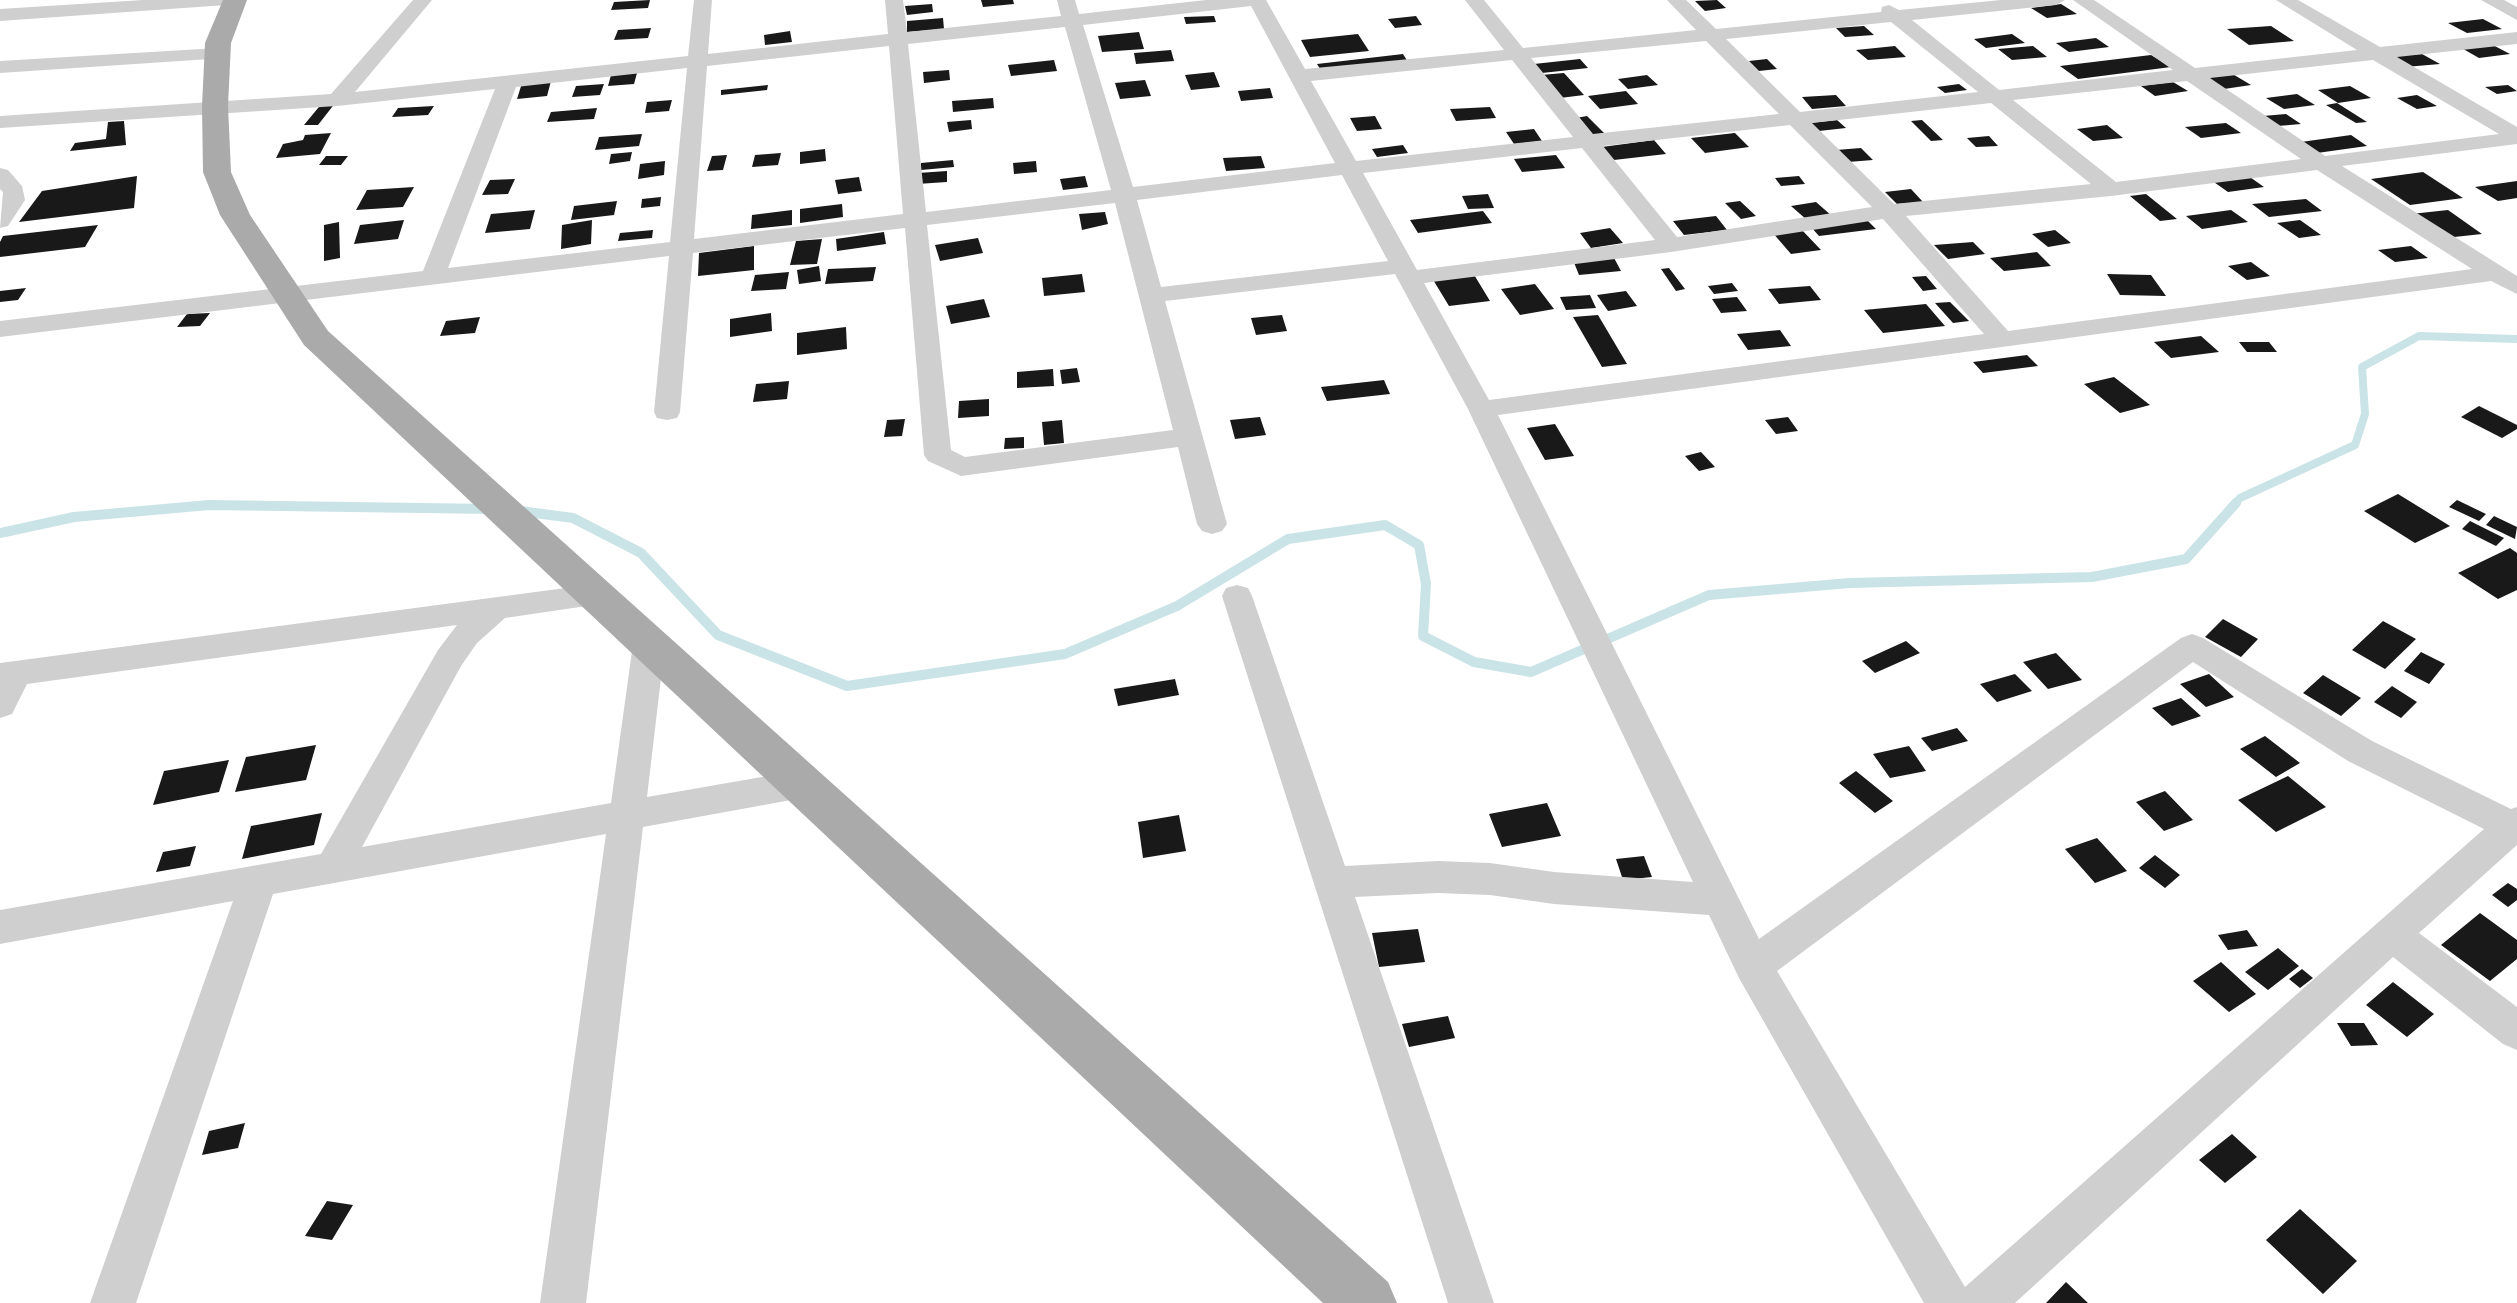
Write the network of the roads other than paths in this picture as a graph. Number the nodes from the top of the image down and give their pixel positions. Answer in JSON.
{"nodes":[{"id":1,"x":226,"y":0,"type":"edge"},
{"id":2,"x":235,"y":0,"type":"edge"},
{"id":3,"x":423,"y":0,"type":"edge"},
{"id":4,"x":703,"y":0,"type":"edge"},
{"id":5,"x":894,"y":0,"type":"edge"},
{"id":6,"x":1257,"y":0,"type":"edge"},
{"id":7,"x":1474,"y":0,"type":"edge"},
{"id":8,"x":1676,"y":0,"type":"edge"},
{"id":9,"x":1876,"y":0,"type":"edge"},
{"id":10,"x":2056,"y":0,"type":"edge"},
{"id":11,"x":2082,"y":0,"type":"edge"},
{"id":12,"x":2285,"y":0,"type":"edge"},
{"id":13,"x":2490,"y":0,"type":"edge"},
{"id":14,"x":60,"y":6,"type":"edge"},
{"id":15,"x":1069,"y":10,"type":"edge"},
{"id":16,"x":2517,"y":14,"type":"edge"},
{"id":17,"x":0,"y":15,"type":"edge"},
{"id":18,"x":1896,"y":16,"type":"junction"},
{"id":19,"x":1711,"y":35,"type":"junction"},
{"id":20,"x":2517,"y":38,"type":"edge"},
{"id":21,"x":898,"y":39,"type":"junction"},
{"id":22,"x":2376,"y":53,"type":"junction"},
{"id":23,"x":218,"y":54,"type":"junction"},
{"id":24,"x":1518,"y":54,"type":"junction"},
{"id":25,"x":698,"y":61,"type":"junction"},
{"id":26,"x":0,"y":67,"type":"edge"},
{"id":27,"x":2191,"y":74,"type":"junction"},
{"id":28,"x":1299,"y":76,"type":"junction"},
{"id":29,"x":508,"y":81,"type":"junction"},
{"id":30,"x":1995,"y":96,"type":"junction"},
{"id":31,"x":337,"y":100,"type":"junction"},
{"id":32,"x":215,"y":106,"type":"junction"},
{"id":33,"x":1796,"y":118,"type":"junction"},
{"id":34,"x":11,"y":121,"type":"edge"},
{"id":35,"x":2517,"y":137,"type":"edge"},
{"id":36,"x":1588,"y":141,"type":"junction"},
{"id":37,"x":0,"y":144,"type":"edge"},
{"id":38,"x":2322,"y":163,"type":"junction"},
{"id":39,"x":1349,"y":168,"type":"junction"},
{"id":40,"x":0,"y":175,"type":"edge"},
{"id":41,"x":2111,"y":189,"type":"junction"},
{"id":42,"x":1124,"y":195,"type":"junction"},
{"id":43,"x":1889,"y":211,"type":"junction"},
{"id":44,"x":915,"y":219,"type":"junction"},
{"id":45,"x":0,"y":221,"type":"edge"},
{"id":46,"x":1671,"y":245,"type":"junction"},
{"id":47,"x":682,"y":247,"type":"junction"},
{"id":48,"x":1406,"y":272,"type":"junction"},
{"id":49,"x":433,"y":276,"type":"junction"},
{"id":50,"x":2506,"y":280,"type":"edge"},
{"id":51,"x":287,"y":294,"type":"junction"},
{"id":52,"x":1151,"y":295,"type":"junction"},
{"id":53,"x":0,"y":329,"type":"edge"},
{"id":54,"x":2001,"y":338,"type":"junction"},
{"id":55,"x":1481,"y":409,"type":"junction"},
{"id":56,"x":667,"y":412,"type":"dead end"},
{"id":57,"x":1189,"y":437,"type":"junction"},
{"id":58,"x":1212,"y":524,"type":"dead end"},
{"id":59,"x":596,"y":595,"type":"junction"},
{"id":60,"x":1237,"y":596,"type":"dead end"},
{"id":61,"x":494,"y":611,"type":"junction"},
{"id":62,"x":649,"y":644,"type":"junction"},
{"id":63,"x":8,"y":674,"type":"edge"},
{"id":64,"x":0,"y":705,"type":"edge"},
{"id":65,"x":802,"y":784,"type":"junction"},
{"id":66,"x":626,"y":816,"type":"junction"},
{"id":67,"x":2515,"y":826,"type":"edge"},
{"id":68,"x":332,"y":868,"type":"junction"},
{"id":69,"x":259,"y":881,"type":"junction"},
{"id":70,"x":1332,"y":883,"type":"junction"},
{"id":71,"x":1722,"y":900,"type":"junction"},
{"id":72,"x":0,"y":927,"type":"edge"},
{"id":73,"x":2392,"y":934,"type":"junction"},
{"id":74,"x":1753,"y":966,"type":"junction"},
{"id":75,"x":2517,"y":1031,"type":"edge"},
{"id":76,"x":113,"y":1303,"type":"edge"},
{"id":77,"x":563,"y":1303,"type":"edge"},
{"id":78,"x":1367,"y":1303,"type":"edge"},
{"id":79,"x":1471,"y":1303,"type":"edge"},
{"id":80,"x":1949,"y":1303,"type":"edge"},
{"id":81,"x":1981,"y":1303,"type":"edge"}],
"edges":[{"from":1,"to":14,"type":"street"},
{"from":2,"to":23,"type":"main road"},
{"from":3,"to":31,"type":"street"},
{"from":4,"to":25,"type":"street"},
{"from":5,"to":21,"type":"street"},
{"from":6,"to":15,"type":"street"},
{"from":6,"to":28,"type":"street"},
{"from":7,"to":24,"type":"street"},
{"from":8,"to":19,"type":"street"},
{"from":9,"to":18,"type":"street"},
{"from":10,"to":18,"type":"street"},
{"from":11,"to":27,"type":"street"},
{"from":12,"to":22,"type":"street"},
{"from":13,"to":16,"type":"street"},
{"from":14,"to":17,"type":"street"},
{"from":15,"to":21,"type":"street"},
{"from":15,"to":42,"type":"street"},
{"from":18,"to":19,"type":"street"},
{"from":18,"to":30,"type":"street"},
{"from":19,"to":24,"type":"street"},
{"from":19,"to":33,"type":"street"},
{"from":20,"to":22,"type":"street"},
{"from":21,"to":25,"type":"street"},
{"from":21,"to":44,"type":"street"},
{"from":22,"to":27,"type":"street"},
{"from":22,"to":35,"type":"street"},
{"from":23,"to":26,"type":"street"},
{"from":23,"to":32,"type":"main road"},
{"from":24,"to":28,"type":"street"},
{"from":24,"to":36,"type":"street"},
{"from":25,"to":29,"type":"street"},
{"from":25,"to":47,"type":"street"},
{"from":27,"to":30,"type":"street"},
{"from":27,"to":38,"type":"street"},
{"from":28,"to":39,"type":"street"},
{"from":29,"to":31,"type":"street"},
{"from":29,"to":49,"type":"street"},
{"from":30,"to":33,"type":"street"},
{"from":30,"to":41,"type":"street"},
{"from":31,"to":32,"type":"street"},
{"from":32,"to":34,"type":"street"},
{"from":32,"to":51,"type":"main road"},
{"from":33,"to":36,"type":"street"},
{"from":33,"to":43,"type":"street"},
{"from":34,"to":37,"type":"street"},
{"from":35,"to":38,"type":"street"},
{"from":36,"to":39,"type":"street"},
{"from":36,"to":46,"type":"street"},
{"from":38,"to":41,"type":"street"},
{"from":38,"to":50,"type":"street"},
{"from":39,"to":42,"type":"street"},
{"from":39,"to":48,"type":"street"},
{"from":40,"to":45,"type":"street"},
{"from":41,"to":43,"type":"street"},
{"from":42,"to":44,"type":"street"},
{"from":42,"to":52,"type":"street"},
{"from":43,"to":46,"type":"street"},
{"from":43,"to":54,"type":"street"},
{"from":44,"to":47,"type":"street"},
{"from":44,"to":57,"type":"street"},
{"from":46,"to":48,"type":"street"},
{"from":47,"to":49,"type":"street"},
{"from":47,"to":56,"type":"street"},
{"from":48,"to":52,"type":"street"},
{"from":48,"to":55,"type":"street"},
{"from":49,"to":51,"type":"street"},
{"from":50,"to":54,"type":"street"},
{"from":51,"to":53,"type":"street"},
{"from":51,"to":59,"type":"main road"},
{"from":52,"to":57,"type":"street"},
{"from":54,"to":55,"type":"street"},
{"from":55,"to":71,"type":"street"},
{"from":57,"to":58,"type":"street"},
{"from":59,"to":61,"type":"street"},
{"from":59,"to":62,"type":"main road"},
{"from":60,"to":70,"type":"street"},
{"from":61,"to":63,"type":"street"},
{"from":61,"to":68,"type":"street"},
{"from":62,"to":65,"type":"main road"},
{"from":62,"to":66,"type":"street"},
{"from":63,"to":64,"type":"street"},
{"from":65,"to":66,"type":"street"},
{"from":65,"to":78,"type":"main road"},
{"from":66,"to":68,"type":"street"},
{"from":66,"to":77,"type":"street"},
{"from":67,"to":73,"type":"street"},
{"from":67,"to":74,"type":"street"},
{"from":68,"to":69,"type":"street"},
{"from":69,"to":72,"type":"street"},
{"from":69,"to":76,"type":"street"},
{"from":70,"to":71,"type":"street"},
{"from":70,"to":79,"type":"street"},
{"from":71,"to":74,"type":"street"},
{"from":73,"to":75,"type":"street"},
{"from":73,"to":81,"type":"street"},
{"from":74,"to":80,"type":"street"}]}
